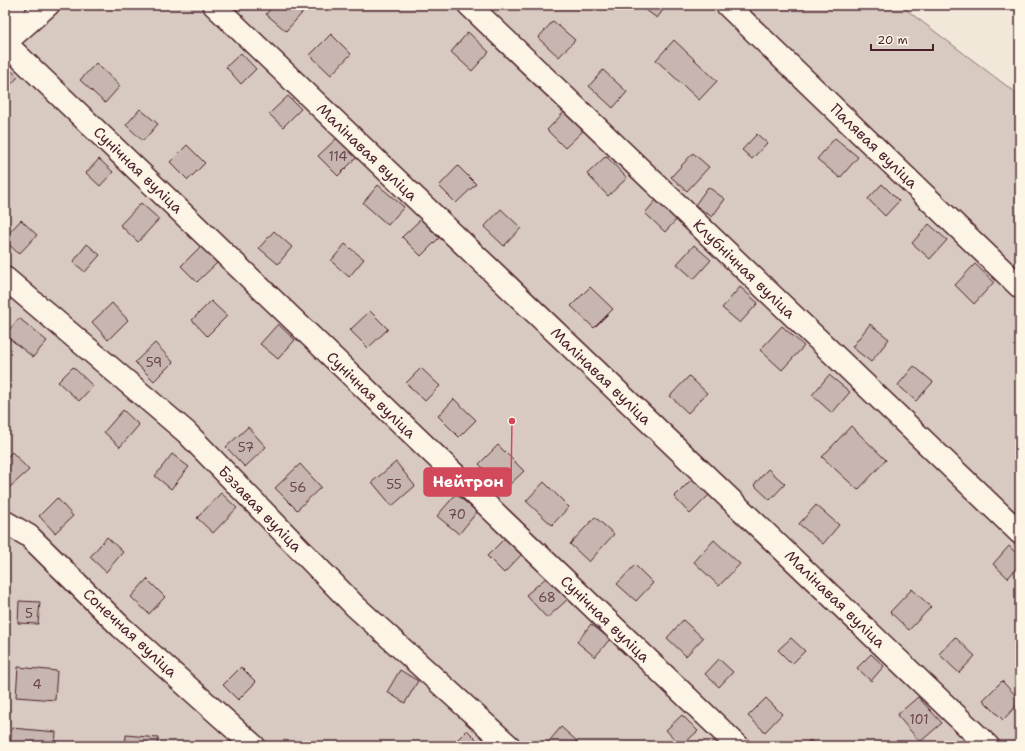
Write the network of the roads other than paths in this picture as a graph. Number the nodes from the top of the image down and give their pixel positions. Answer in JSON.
{"nodes":[{"id":1,"x":15,"y":5,"type":"edge"},
{"id":2,"x":48,"y":5,"type":"edge"},
{"id":3,"x":214,"y":5,"type":"edge"},
{"id":4,"x":468,"y":5,"type":"edge"},
{"id":5,"x":728,"y":5,"type":"edge"},
{"id":6,"x":5,"y":21,"type":"edge"},
{"id":7,"x":5,"y":43,"type":"edge"},
{"id":8,"x":5,"y":278,"type":"edge"},
{"id":9,"x":1020,"y":287,"type":"edge"},
{"id":10,"x":5,"y":522,"type":"edge"},
{"id":11,"x":1020,"y":534,"type":"edge"},
{"id":12,"x":254,"y":746,"type":"edge"},
{"id":13,"x":509,"y":746,"type":"edge"},
{"id":14,"x":738,"y":746,"type":"edge"},
{"id":15,"x":988,"y":746,"type":"edge"}],
"edges":[{"from":1,"to":6,"type":"street"},
{"from":2,"to":7,"type":"street"},
{"from":3,"to":15,"type":"street","name":"Малінавая вуліца"},
{"from":4,"to":11,"type":"street","name":"Клубнічная вуліца"},
{"from":5,"to":9,"type":"street","name":"Палявая вуліца"},
{"from":7,"to":14,"type":"street","name":"Сунічная вуліца"},
{"from":8,"to":13,"type":"street","name":"Бэзавая вуліца"},
{"from":10,"to":12,"type":"street","name":"Сонечная вуліца"}]}
